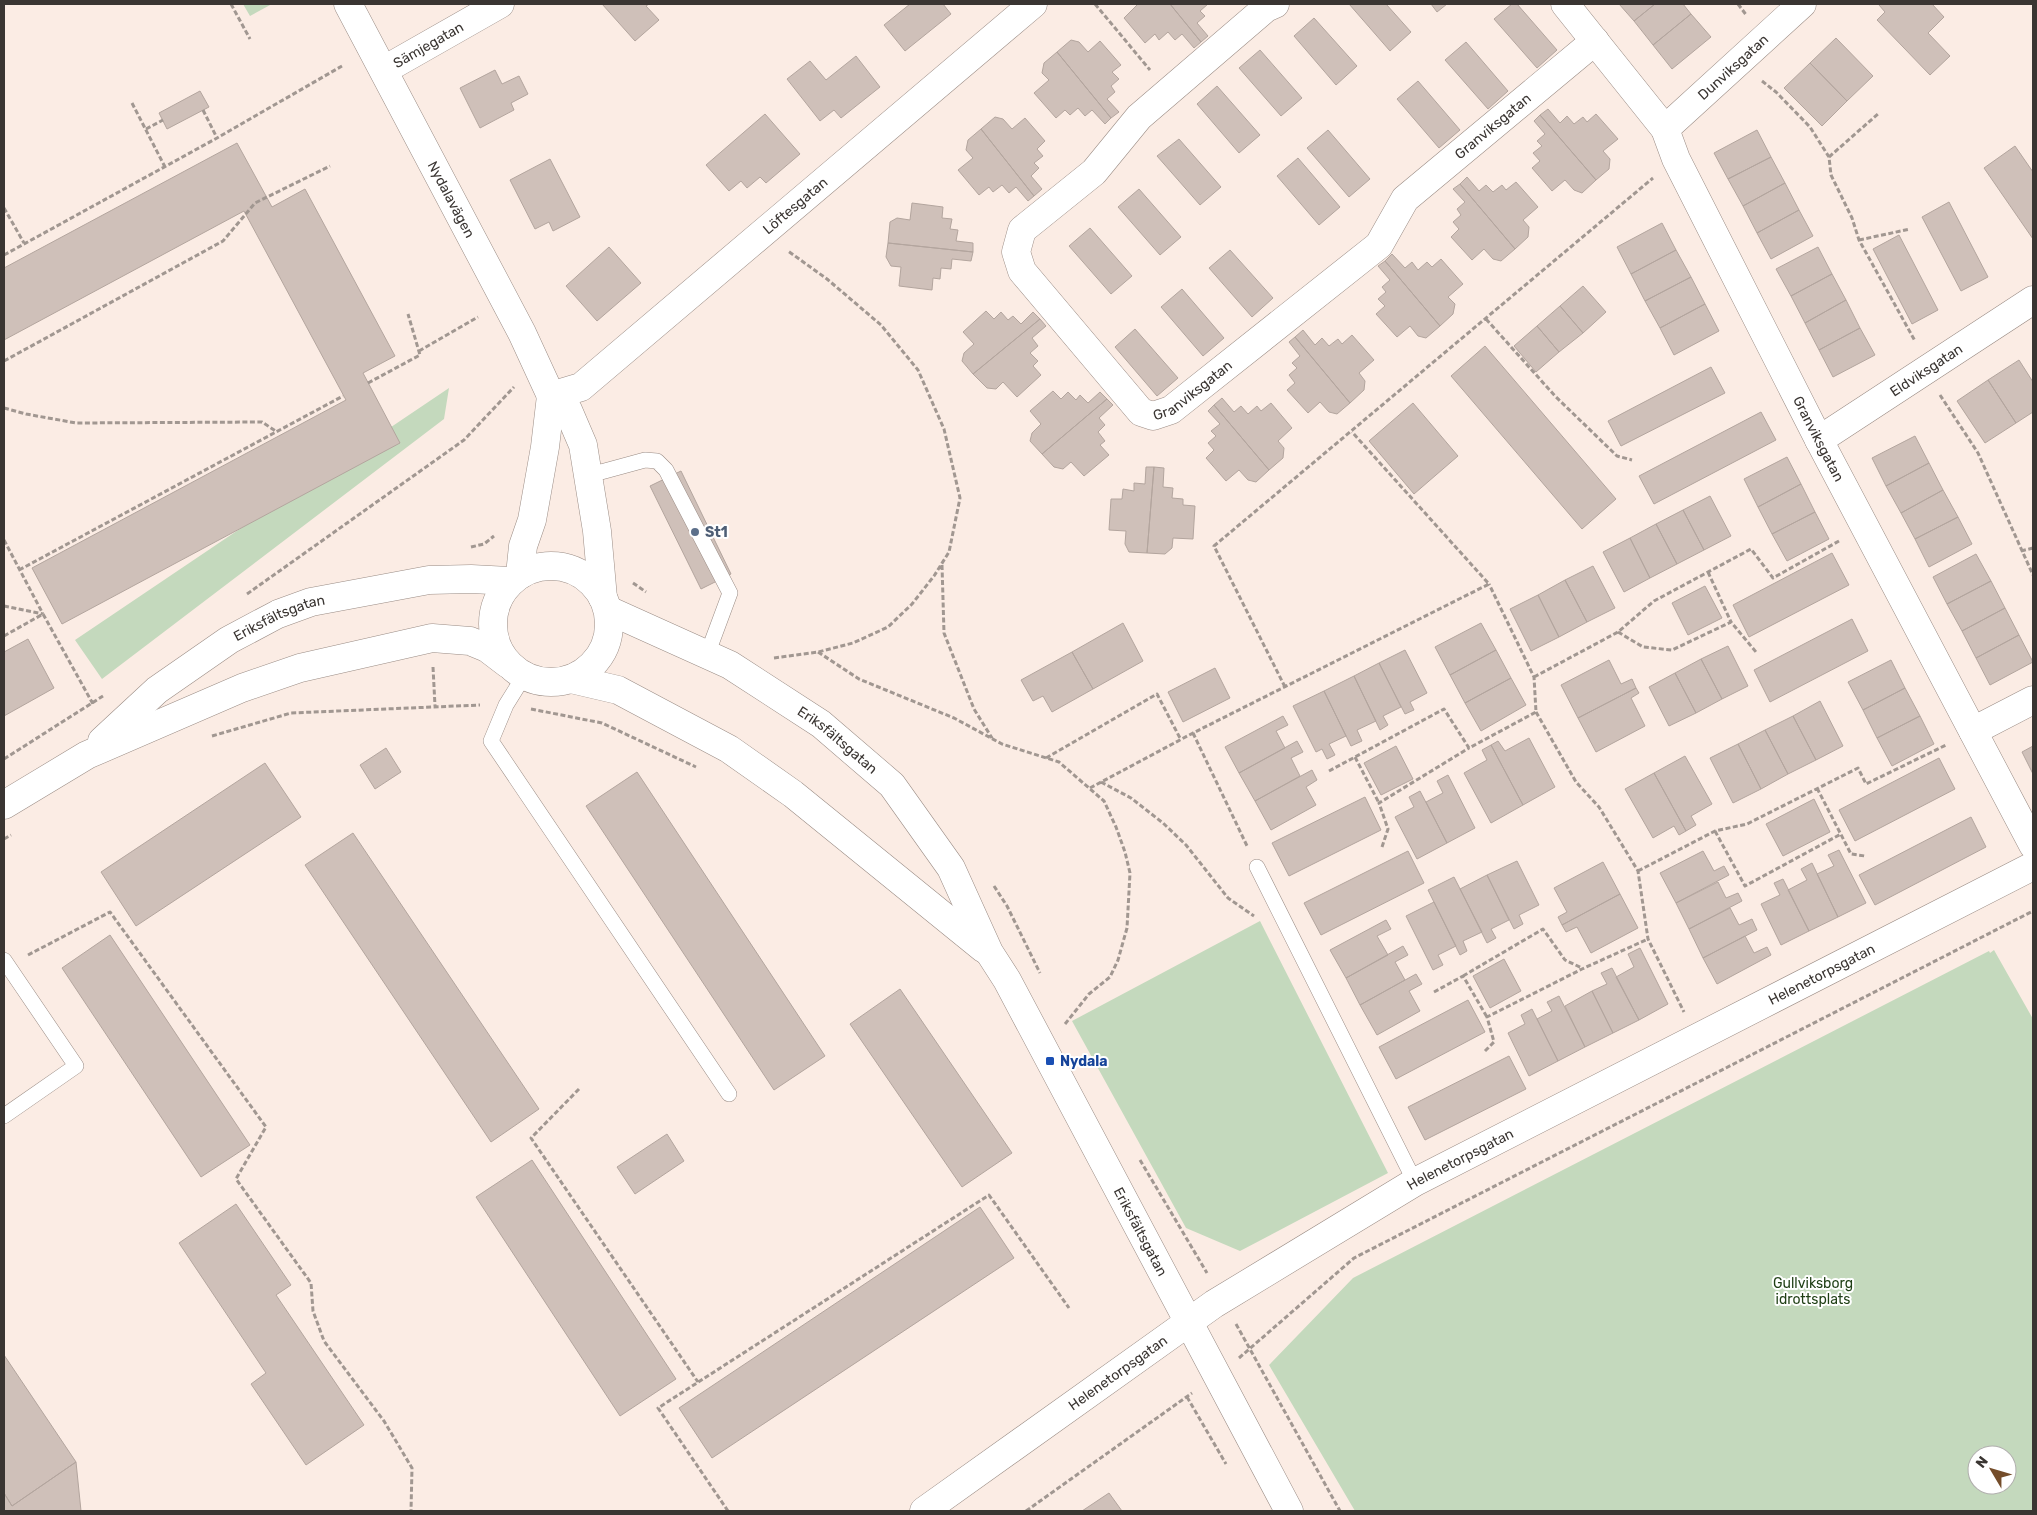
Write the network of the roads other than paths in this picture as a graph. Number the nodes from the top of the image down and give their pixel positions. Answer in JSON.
{"nodes":[{"id":1,"x":348,"y":4,"type":"edge"},
{"id":2,"x":500,"y":4,"type":"edge"},
{"id":3,"x":1033,"y":4,"type":"edge"},
{"id":4,"x":1275,"y":4,"type":"edge"},
{"id":5,"x":1565,"y":4,"type":"edge"},
{"id":6,"x":1802,"y":4,"type":"edge"},
{"id":7,"x":1595,"y":41,"type":"junction"},
{"id":8,"x":384,"y":70,"type":"junction"},
{"id":9,"x":1665,"y":130,"type":"junction"},
{"id":10,"x":2033,"y":300,"type":"edge"},
{"id":11,"x":551,"y":396,"type":"junction"},
{"id":12,"x":1819,"y":440,"type":"junction"},
{"id":13,"x":588,"y":471,"type":"junction"},
{"id":14,"x":516,"y":578,"type":"junction"},
{"id":15,"x":606,"y":604,"type":"junction"},
{"id":16,"x":707,"y":655,"type":"junction"},
{"id":17,"x":516,"y":670,"type":"junction"},
{"id":18,"x":571,"y":679,"type":"junction"},
{"id":19,"x":2033,"y":700,"type":"edge"},
{"id":20,"x":1973,"y":731,"type":"junction"},
{"id":21,"x":87,"y":755,"type":"junction"},
{"id":22,"x":4,"y":805,"type":"edge"},
{"id":23,"x":2033,"y":845,"type":"edge"},
{"id":24,"x":2033,"y":866,"type":"edge"},
{"id":25,"x":1257,"y":867,"type":"road end"},
{"id":26,"x":989,"y":952,"type":"junction"},
{"id":27,"x":6,"y":963,"type":"edge"},
{"id":28,"x":729,"y":1094,"type":"dead end"},
{"id":29,"x":4,"y":1116,"type":"edge"},
{"id":30,"x":1415,"y":1182,"type":"junction"},
{"id":31,"x":1190,"y":1322,"type":"junction"},
{"id":32,"x":924,"y":1511,"type":"edge"},
{"id":33,"x":1289,"y":1511,"type":"edge"}],
"edges":[{"from":1,"to":8,"type":"street","name":"Nydalavägen"},
{"from":2,"to":8,"type":"street","name":"Sämjegatan"},
{"from":3,"to":11,"type":"street","name":"Löftesgatan"},
{"from":4,"to":7,"type":"street","name":"Granviksgatan"},
{"from":5,"to":7,"type":"street","name":"Granviksgatan"},
{"from":6,"to":9,"type":"street","name":"Dunviksgatan"},
{"from":7,"to":9,"type":"street","name":"Granviksgatan"},
{"from":8,"to":11,"type":"street","name":"Nydalavägen"},
{"from":9,"to":12,"type":"street","name":"Granviksgatan"},
{"from":10,"to":12,"type":"street","name":"Eldviksgatan"},
{"from":11,"to":13,"type":"street","name":"Nydalavägen"},
{"from":11,"to":14,"type":"street"},
{"from":12,"to":20,"type":"street","name":"Granviksgatan"},
{"from":13,"to":15,"type":"street","name":"Nydalavägen"},
{"from":13,"to":16,"type":"lane"},
{"from":14,"to":15,"type":"street"},
{"from":14,"to":17,"type":"street"},
{"from":14,"to":21,"type":"street","name":"Eriksfältsgatan"},
{"from":15,"to":16,"type":"street","name":"Eriksfältsgatan"},
{"from":15,"to":18,"type":"street"},
{"from":16,"to":26,"type":"street","name":"Eriksfältsgatan"},
{"from":17,"to":18,"type":"street"},
{"from":17,"to":21,"type":"street","name":"Eriksfältsgatan"},
{"from":17,"to":28,"type":"lane"},
{"from":18,"to":26,"type":"street","name":"Eriksfältsgatan"},
{"from":19,"to":20,"type":"street"},
{"from":20,"to":23,"type":"street","name":"Granviksgatan"},
{"from":21,"to":22,"type":"street","name":"Eriksfältsgatan"},
{"from":24,"to":30,"type":"street","name":"Helenetorpsgatan"},
{"from":25,"to":30,"type":"lane"},
{"from":26,"to":31,"type":"street","name":"Eriksfältsgatan"},
{"from":27,"to":29,"type":"lane"},
{"from":30,"to":31,"type":"street","name":"Helenetorpsgatan"},
{"from":31,"to":32,"type":"street","name":"Helenetorpsgatan"},
{"from":31,"to":33,"type":"street","name":"Eriksfältsgatan"}]}
